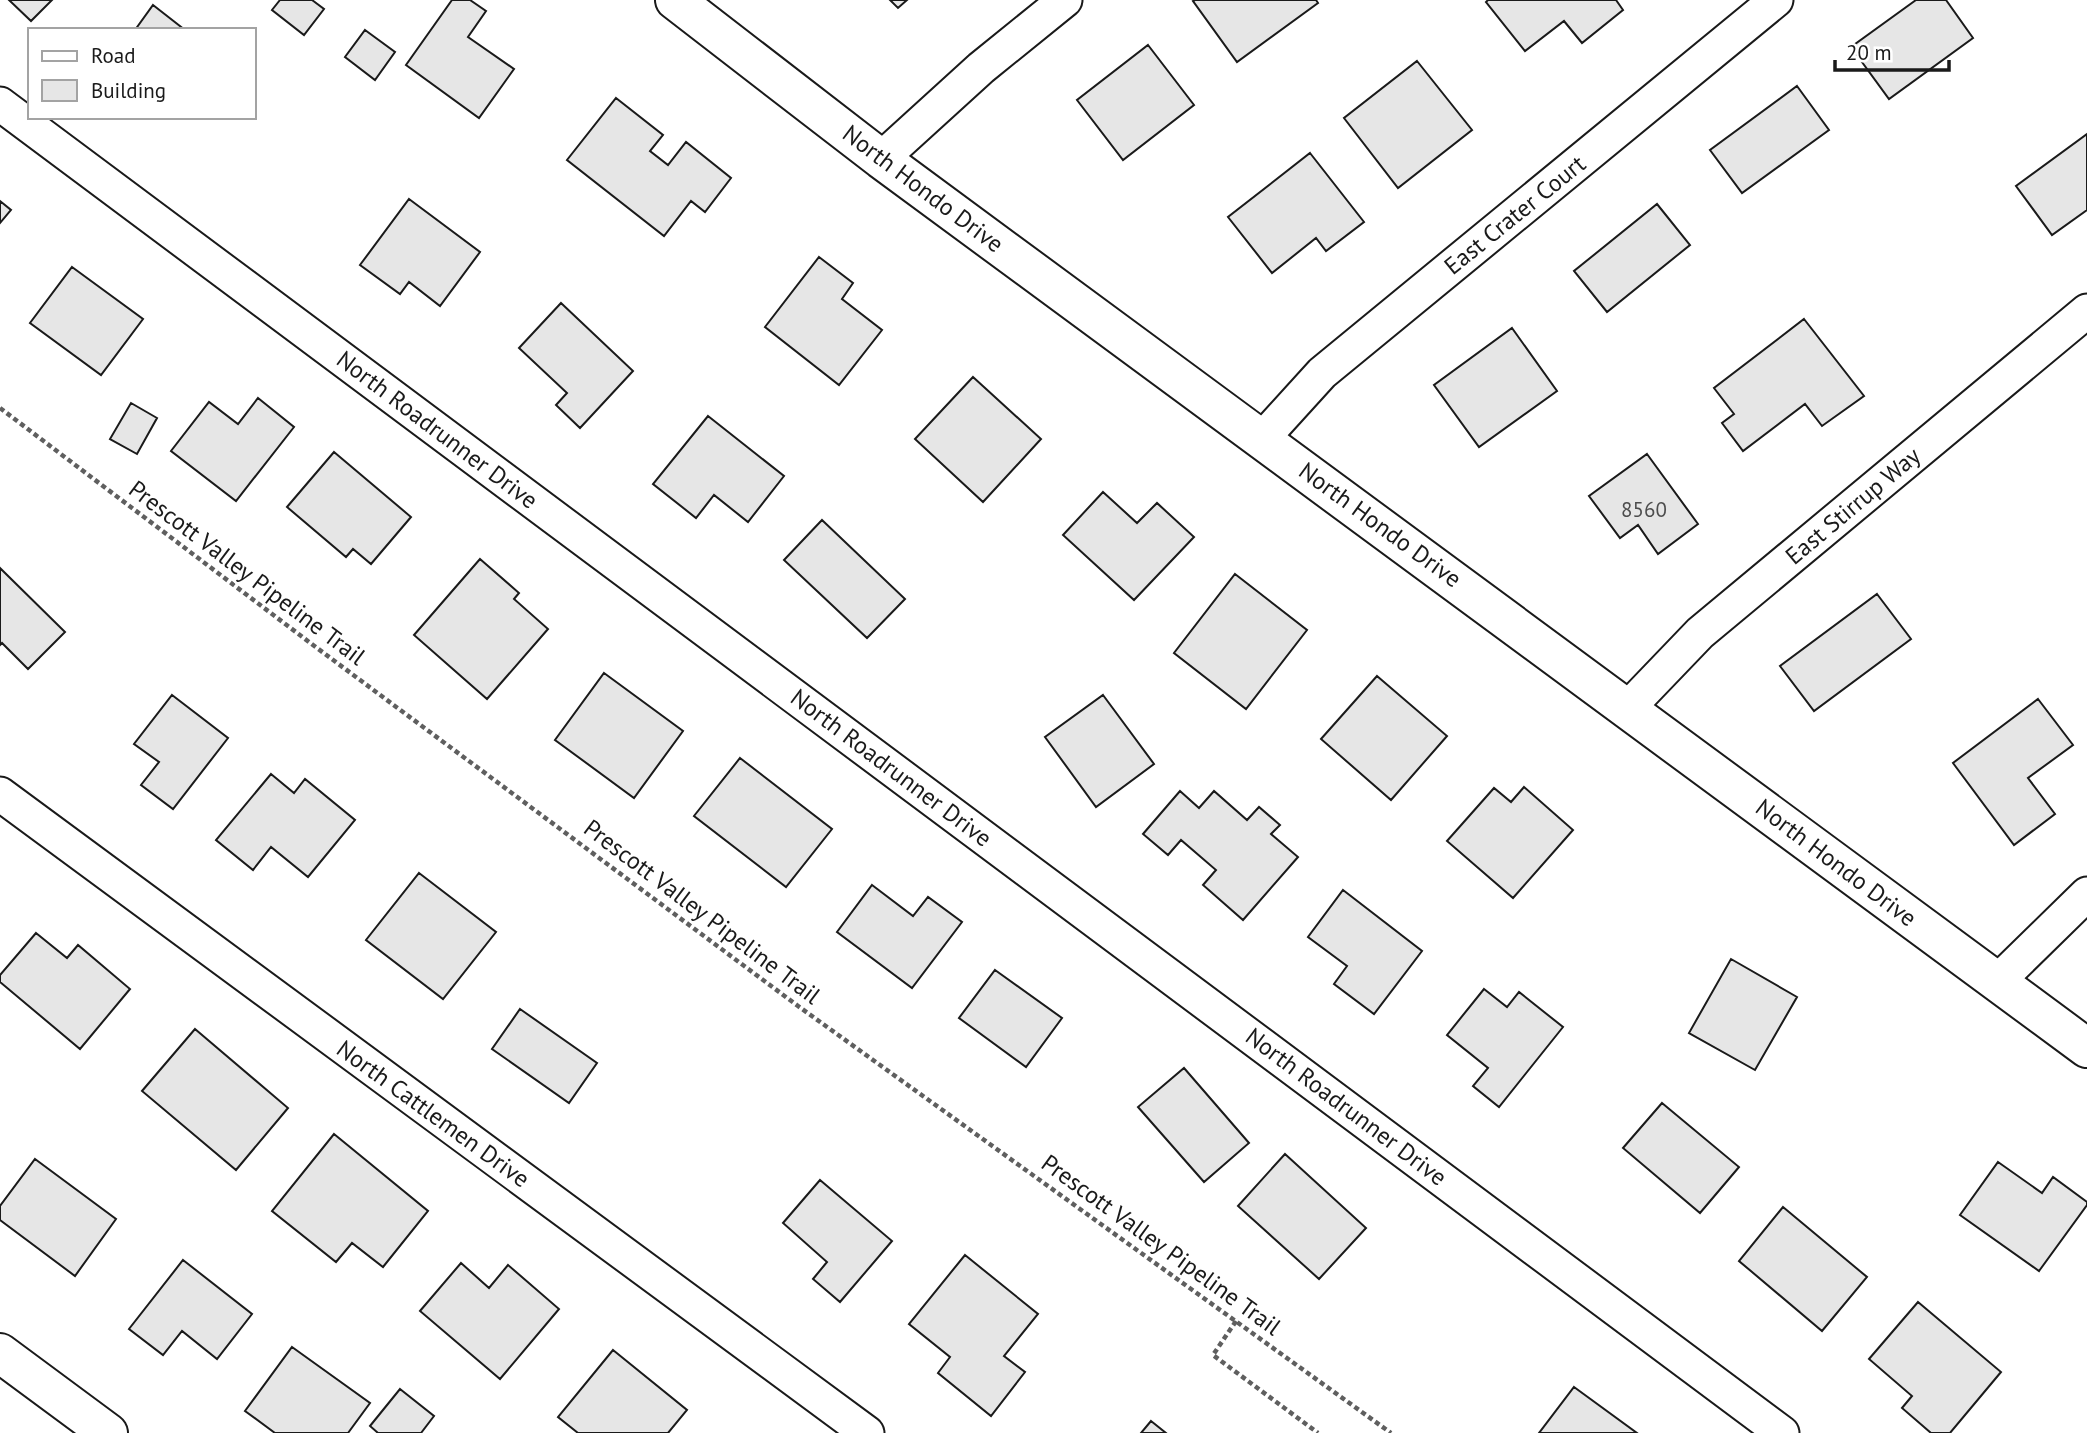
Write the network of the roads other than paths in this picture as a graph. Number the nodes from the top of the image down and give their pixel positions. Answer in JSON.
{"nodes":[{"id":1,"x":675,"y":0,"type":"edge"},
{"id":2,"x":1065,"y":0,"type":"edge"},
{"id":3,"x":1776,"y":0,"type":"edge"},
{"id":4,"x":0,"y":104,"type":"edge"},
{"id":5,"x":881,"y":159,"type":"junction"},
{"id":6,"x":2087,"y":312,"type":"edge"},
{"id":7,"x":1262,"y":439,"type":"junction"},
{"id":8,"x":1628,"y":708,"type":"junction"},
{"id":9,"x":0,"y":794,"type":"edge"},
{"id":10,"x":2087,"y":894,"type":"edge"},
{"id":11,"x":1997,"y":982,"type":"junction"},
{"id":12,"x":2087,"y":1048,"type":"edge"},
{"id":13,"x":0,"y":1353,"type":"edge"},
{"id":14,"x":108,"y":1433,"type":"edge"},
{"id":15,"x":867,"y":1433,"type":"edge"},
{"id":16,"x":1782,"y":1433,"type":"edge"}],
"edges":[{"from":1,"to":5,"type":"street","name":"North Hondo Drive"},
{"from":2,"to":5,"type":"street"},
{"from":3,"to":7,"type":"street","name":"East Crater Court"},
{"from":4,"to":16,"type":"street","name":"North Roadrunner Drive"},
{"from":5,"to":7,"type":"street","name":"North Hondo Drive"},
{"from":6,"to":8,"type":"street","name":"East Stirrup Way"},
{"from":7,"to":8,"type":"street","name":"North Hondo Drive"},
{"from":8,"to":11,"type":"street","name":"North Hondo Drive"},
{"from":9,"to":15,"type":"street","name":"North Cattlemen Drive"},
{"from":10,"to":11,"type":"street"},
{"from":11,"to":12,"type":"street","name":"North Hondo Drive"},
{"from":13,"to":14,"type":"street"}]}
